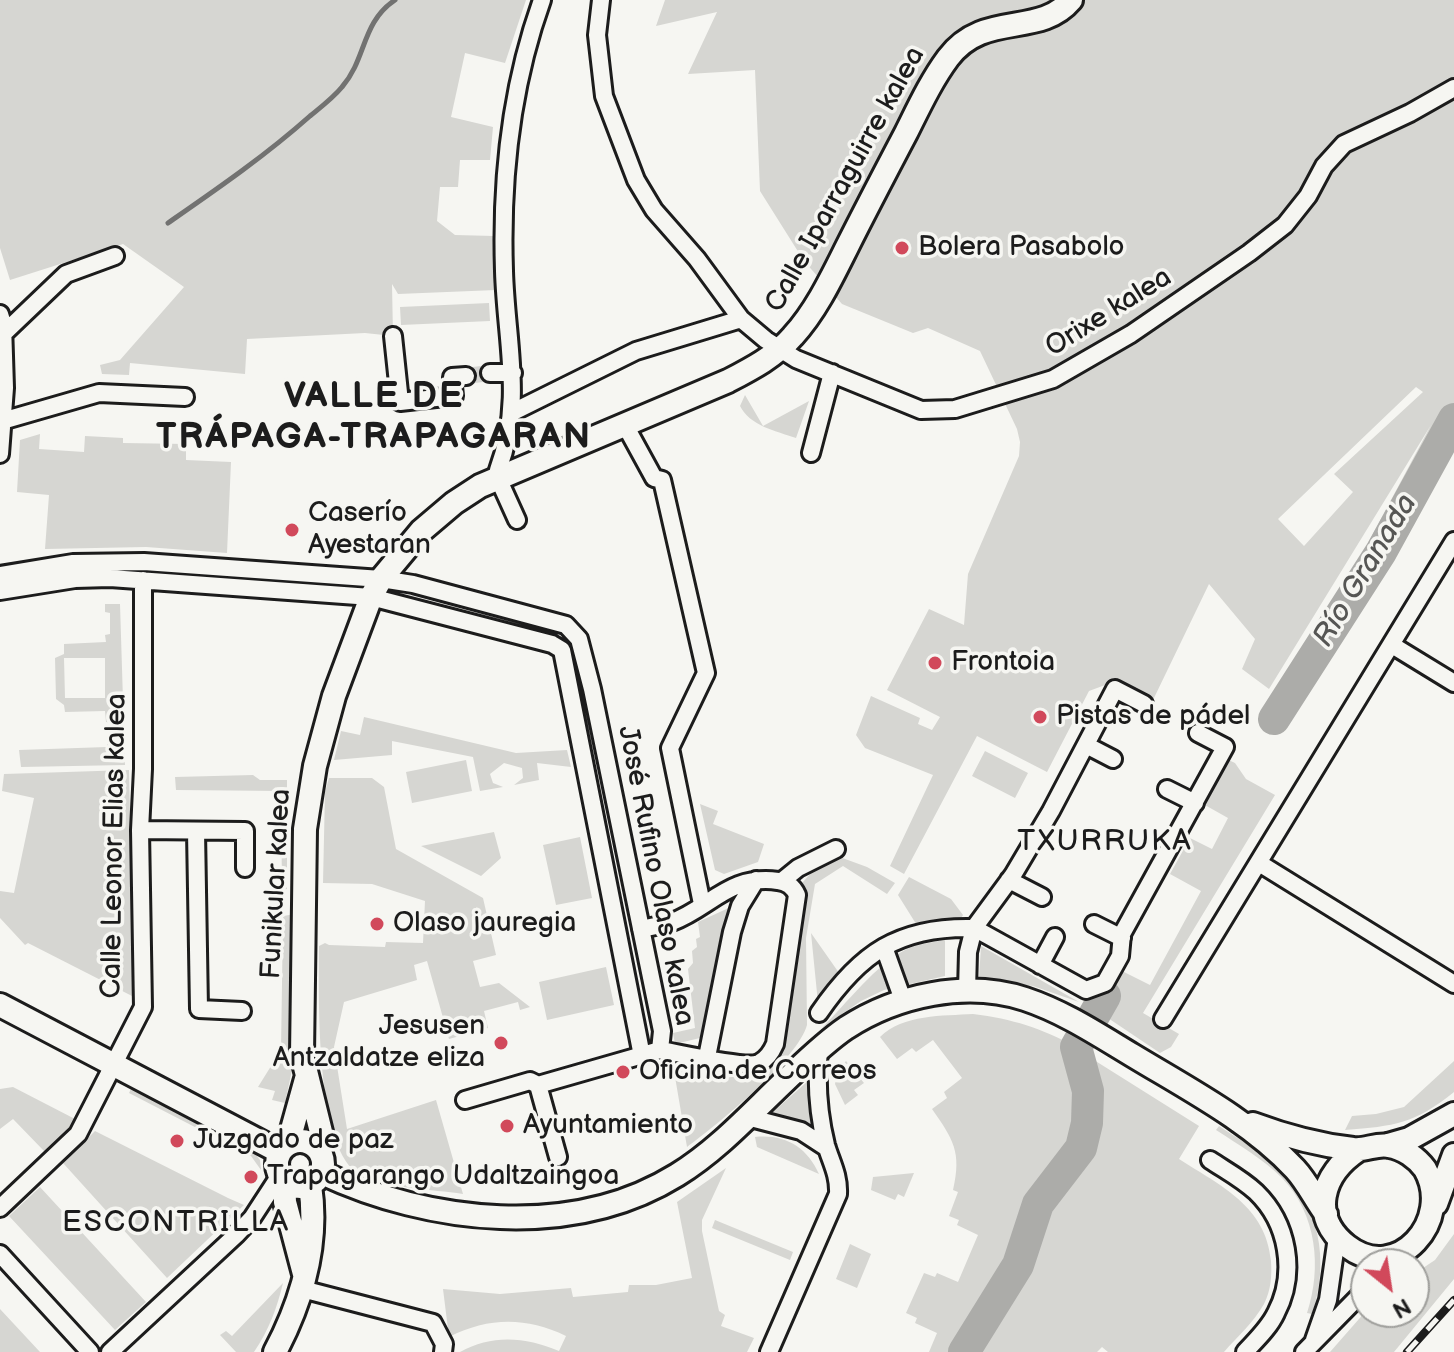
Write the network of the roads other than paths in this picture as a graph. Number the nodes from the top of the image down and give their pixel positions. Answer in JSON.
{"nodes":[{"id":1,"x":542,"y":0,"type":"edge"},
{"id":2,"x":601,"y":0,"type":"edge"},
{"id":3,"x":1071,"y":0,"type":"edge"},
{"id":4,"x":1454,"y":88,"type":"edge"},
{"id":5,"x":115,"y":256,"type":"dead end"},
{"id":6,"x":0,"y":314,"type":"edge"},
{"id":7,"x":741,"y":319,"type":"junction"},
{"id":8,"x":393,"y":336,"type":"dead end"},
{"id":9,"x":1,"y":337,"type":"edge"},
{"id":10,"x":779,"y":349,"type":"junction"},
{"id":11,"x":490,"y":373,"type":"tunnel mouth"},
{"id":12,"x":513,"y":373,"type":"junction"},
{"id":13,"x":832,"y":373,"type":"junction"},
{"id":14,"x":466,"y":376,"type":"tunnel mouth"},
{"id":15,"x":185,"y":397,"type":"dead end"},
{"id":16,"x":513,"y":412,"type":"junction"},
{"id":17,"x":2,"y":421,"type":"junction"},
{"id":18,"x":625,"y":425,"type":"junction"},
{"id":19,"x":811,"y":453,"type":"dead end"},
{"id":20,"x":0,"y":454,"type":"edge"},
{"id":21,"x":499,"y":478,"type":"junction"},
{"id":22,"x":517,"y":520,"type":"dead end"},
{"id":23,"x":1454,"y":541,"type":"edge"},
{"id":24,"x":0,"y":575,"type":"edge"},
{"id":25,"x":143,"y":580,"type":"junction"},
{"id":26,"x":376,"y":588,"type":"junction"},
{"id":27,"x":0,"y":591,"type":"edge"},
{"id":28,"x":1392,"y":645,"type":"junction"},
{"id":29,"x":1454,"y":683,"type":"edge"},
{"id":30,"x":1144,"y":704,"type":"dead end"},
{"id":31,"x":1198,"y":733,"type":"dead end"},
{"id":32,"x":1086,"y":745,"type":"junction"},
{"id":33,"x":1113,"y":759,"type":"dead end"},
{"id":34,"x":1167,"y":789,"type":"dead end"},
{"id":35,"x":1195,"y":803,"type":"junction"},
{"id":36,"x":140,"y":830,"type":"junction"},
{"id":37,"x":196,"y":831,"type":"junction"},
{"id":38,"x":836,"y":849,"type":"dead end"},
{"id":39,"x":1259,"y":863,"type":"junction"},
{"id":40,"x":245,"y":868,"type":"dead end"},
{"id":41,"x":756,"y":880,"type":"junction"},
{"id":42,"x":1009,"y":880,"type":"junction"},
{"id":43,"x":782,"y":881,"type":"junction"},
{"id":44,"x":1042,"y":897,"type":"dead end"},
{"id":45,"x":702,"y":904,"type":"junction"},
{"id":46,"x":1094,"y":924,"type":"dead end"},
{"id":47,"x":974,"y":928,"type":"junction"},
{"id":48,"x":641,"y":929,"type":"junction"},
{"id":49,"x":1055,"y":937,"type":"dead end"},
{"id":50,"x":1122,"y":938,"type":"junction"},
{"id":51,"x":884,"y":947,"type":"junction"},
{"id":52,"x":1040,"y":965,"type":"junction"},
{"id":53,"x":1454,"y":984,"type":"edge"},
{"id":54,"x":967,"y":991,"type":"junction"},
{"id":55,"x":903,"y":1000,"type":"junction"},
{"id":56,"x":0,"y":1005,"type":"edge"},
{"id":57,"x":242,"y":1011,"type":"dead end"},
{"id":58,"x":819,"y":1013,"type":"dead end"},
{"id":59,"x":1163,"y":1019,"type":"dead end"},
{"id":60,"x":819,"y":1049,"type":"junction"},
{"id":61,"x":660,"y":1050,"type":"junction"},
{"id":62,"x":642,"y":1056,"type":"junction"},
{"id":63,"x":707,"y":1057,"type":"junction"},
{"id":64,"x":114,"y":1064,"type":"junction"},
{"id":65,"x":306,"y":1079,"type":"junction"},
{"id":66,"x":538,"y":1085,"type":"junction"},
{"id":67,"x":465,"y":1100,"type":"dead end"},
{"id":68,"x":1454,"y":1114,"type":"edge"},
{"id":69,"x":1229,"y":1115,"type":"junction"},
{"id":70,"x":747,"y":1117,"type":"junction"},
{"id":71,"x":1388,"y":1145,"type":"junction"},
{"id":72,"x":284,"y":1148,"type":"junction"},
{"id":73,"x":827,"y":1148,"type":"junction"},
{"id":74,"x":1358,"y":1150,"type":"junction"},
{"id":75,"x":1454,"y":1155,"type":"edge"},
{"id":76,"x":558,"y":1157,"type":"dead end"},
{"id":77,"x":1210,"y":1160,"type":"dead end"},
{"id":78,"x":317,"y":1170,"type":"junction"},
{"id":79,"x":282,"y":1178,"type":"junction"},
{"id":80,"x":1435,"y":1205,"type":"junction"},
{"id":81,"x":0,"y":1208,"type":"edge"},
{"id":82,"x":1326,"y":1214,"type":"junction"},
{"id":83,"x":1337,"y":1237,"type":"junction"},
{"id":84,"x":1409,"y":1248,"type":"edge"},
{"id":85,"x":1350,"y":1249,"type":"edge"},
{"id":86,"x":0,"y":1254,"type":"edge"},
{"id":87,"x":304,"y":1284,"type":"junction"},
{"id":88,"x":1350,"y":1305,"type":"edge"},
{"id":89,"x":1309,"y":1346,"type":"edge"},
{"id":90,"x":90,"y":1352,"type":"edge"},
{"id":91,"x":110,"y":1352,"type":"edge"},
{"id":92,"x":275,"y":1352,"type":"edge"},
{"id":93,"x":443,"y":1352,"type":"edge"},
{"id":94,"x":769,"y":1352,"type":"edge"},
{"id":95,"x":1245,"y":1352,"type":"edge"}],
"edges":[{"from":1,"to":12,"type":"street"},
{"from":2,"to":7,"type":"street","name":"Orixe kalea"},
{"from":3,"to":10,"type":"street","name":"Calle Iparraguirre kalea"},
{"from":4,"to":13,"type":"street","name":"Orixe kalea"},
{"from":5,"to":9,"type":"street"},
{"from":6,"to":9,"type":"street"},
{"from":7,"to":10,"type":"street","name":"Orixe kalea"},
{"from":7,"to":16,"type":"street"},
{"from":8,"to":14,"type":"street"},
{"from":9,"to":17,"type":"street"},
{"from":10,"to":13,"type":"street","name":"Orixe kalea"},
{"from":10,"to":18,"type":"street","name":"Calle Iparraguirre kalea"},
{"from":11,"to":12,"type":"street"},
{"from":12,"to":16,"type":"street"},
{"from":13,"to":19,"type":"street"},
{"from":15,"to":17,"type":"street"},
{"from":16,"to":21,"type":"street"},
{"from":17,"to":20,"type":"street"},
{"from":18,"to":21,"type":"street","name":"Calle Iparraguirre kalea"},
{"from":18,"to":45,"type":"street"},
{"from":21,"to":22,"type":"street"},
{"from":21,"to":26,"type":"street","name":"Funikular kalea"},
{"from":23,"to":28,"type":"street"},
{"from":24,"to":26,"type":"street","name":"José Rufino Olaso kalea"},
{"from":25,"to":26,"type":"street","name":"José Rufino Olaso kalea"},
{"from":25,"to":27,"type":"street","name":"José Rufino Olaso kalea"},
{"from":25,"to":36,"type":"street","name":"Calle Leonor Elias kalea"},
{"from":26,"to":48,"type":"street","name":"José Rufino Olaso kalea"},
{"from":26,"to":62,"type":"street","name":"José Rufino Olaso kalea"},
{"from":26,"to":65,"type":"street","name":"Funikular kalea"},
{"from":28,"to":29,"type":"street"},
{"from":28,"to":39,"type":"street"},
{"from":30,"to":32,"type":"street"},
{"from":31,"to":35,"type":"street"},
{"from":32,"to":33,"type":"street"},
{"from":32,"to":42,"type":"street"},
{"from":34,"to":35,"type":"street"},
{"from":35,"to":50,"type":"street"},
{"from":36,"to":37,"type":"street"},
{"from":36,"to":64,"type":"street","name":"Calle Leonor Elias kalea"},
{"from":37,"to":40,"type":"street"},
{"from":37,"to":57,"type":"street"},
{"from":38,"to":43,"type":"street"},
{"from":39,"to":53,"type":"street"},
{"from":39,"to":59,"type":"street"},
{"from":41,"to":43,"type":"street"},
{"from":41,"to":45,"type":"street"},
{"from":41,"to":63,"type":"street"},
{"from":42,"to":44,"type":"street"},
{"from":42,"to":47,"type":"street"},
{"from":43,"to":63,"type":"street"},
{"from":45,"to":48,"type":"street"},
{"from":46,"to":50,"type":"street"},
{"from":47,"to":51,"type":"street"},
{"from":47,"to":52,"type":"street"},
{"from":47,"to":54,"type":"street"},
{"from":48,"to":61,"type":"street","name":"José Rufino Olaso kalea"},
{"from":49,"to":52,"type":"street"},
{"from":50,"to":52,"type":"street"},
{"from":51,"to":55,"type":"street"},
{"from":51,"to":58,"type":"street"},
{"from":54,"to":55,"type":"street"},
{"from":54,"to":69,"type":"street"},
{"from":55,"to":60,"type":"street"},
{"from":56,"to":64,"type":"street"},
{"from":60,"to":70,"type":"street"},
{"from":60,"to":73,"type":"street"},
{"from":61,"to":62,"type":"street","name":"José Rufino Olaso kalea"},
{"from":61,"to":63,"type":"street"},
{"from":62,"to":66,"type":"street"},
{"from":64,"to":72,"type":"street"},
{"from":64,"to":81,"type":"street","name":"Calle Leonor Elias kalea"},
{"from":65,"to":72,"type":"street"},
{"from":65,"to":78,"type":"street"},
{"from":66,"to":67,"type":"street"},
{"from":66,"to":76,"type":"street"},
{"from":68,"to":71,"type":"street"},
{"from":69,"to":74,"type":"street"},
{"from":69,"to":82,"type":"street"},
{"from":70,"to":73,"type":"street"},
{"from":70,"to":78,"type":"street"},
{"from":71,"to":74,"type":"street"},
{"from":71,"to":80,"type":"street"},
{"from":72,"to":78,"type":"street"},
{"from":72,"to":79,"type":"street"},
{"from":73,"to":94,"type":"street"},
{"from":74,"to":82,"type":"street"},
{"from":75,"to":80,"type":"street"},
{"from":77,"to":95,"type":"street"},
{"from":78,"to":79,"type":"street"},
{"from":78,"to":87,"type":"street"},
{"from":79,"to":87,"type":"street"},
{"from":79,"to":91,"type":"street"},
{"from":80,"to":84,"type":"street"},
{"from":82,"to":83,"type":"street"},
{"from":83,"to":85,"type":"street"},
{"from":83,"to":89,"type":"street"},
{"from":86,"to":90,"type":"street"},
{"from":87,"to":92,"type":"street"},
{"from":87,"to":93,"type":"street"},
{"from":88,"to":89,"type":"street"}]}
